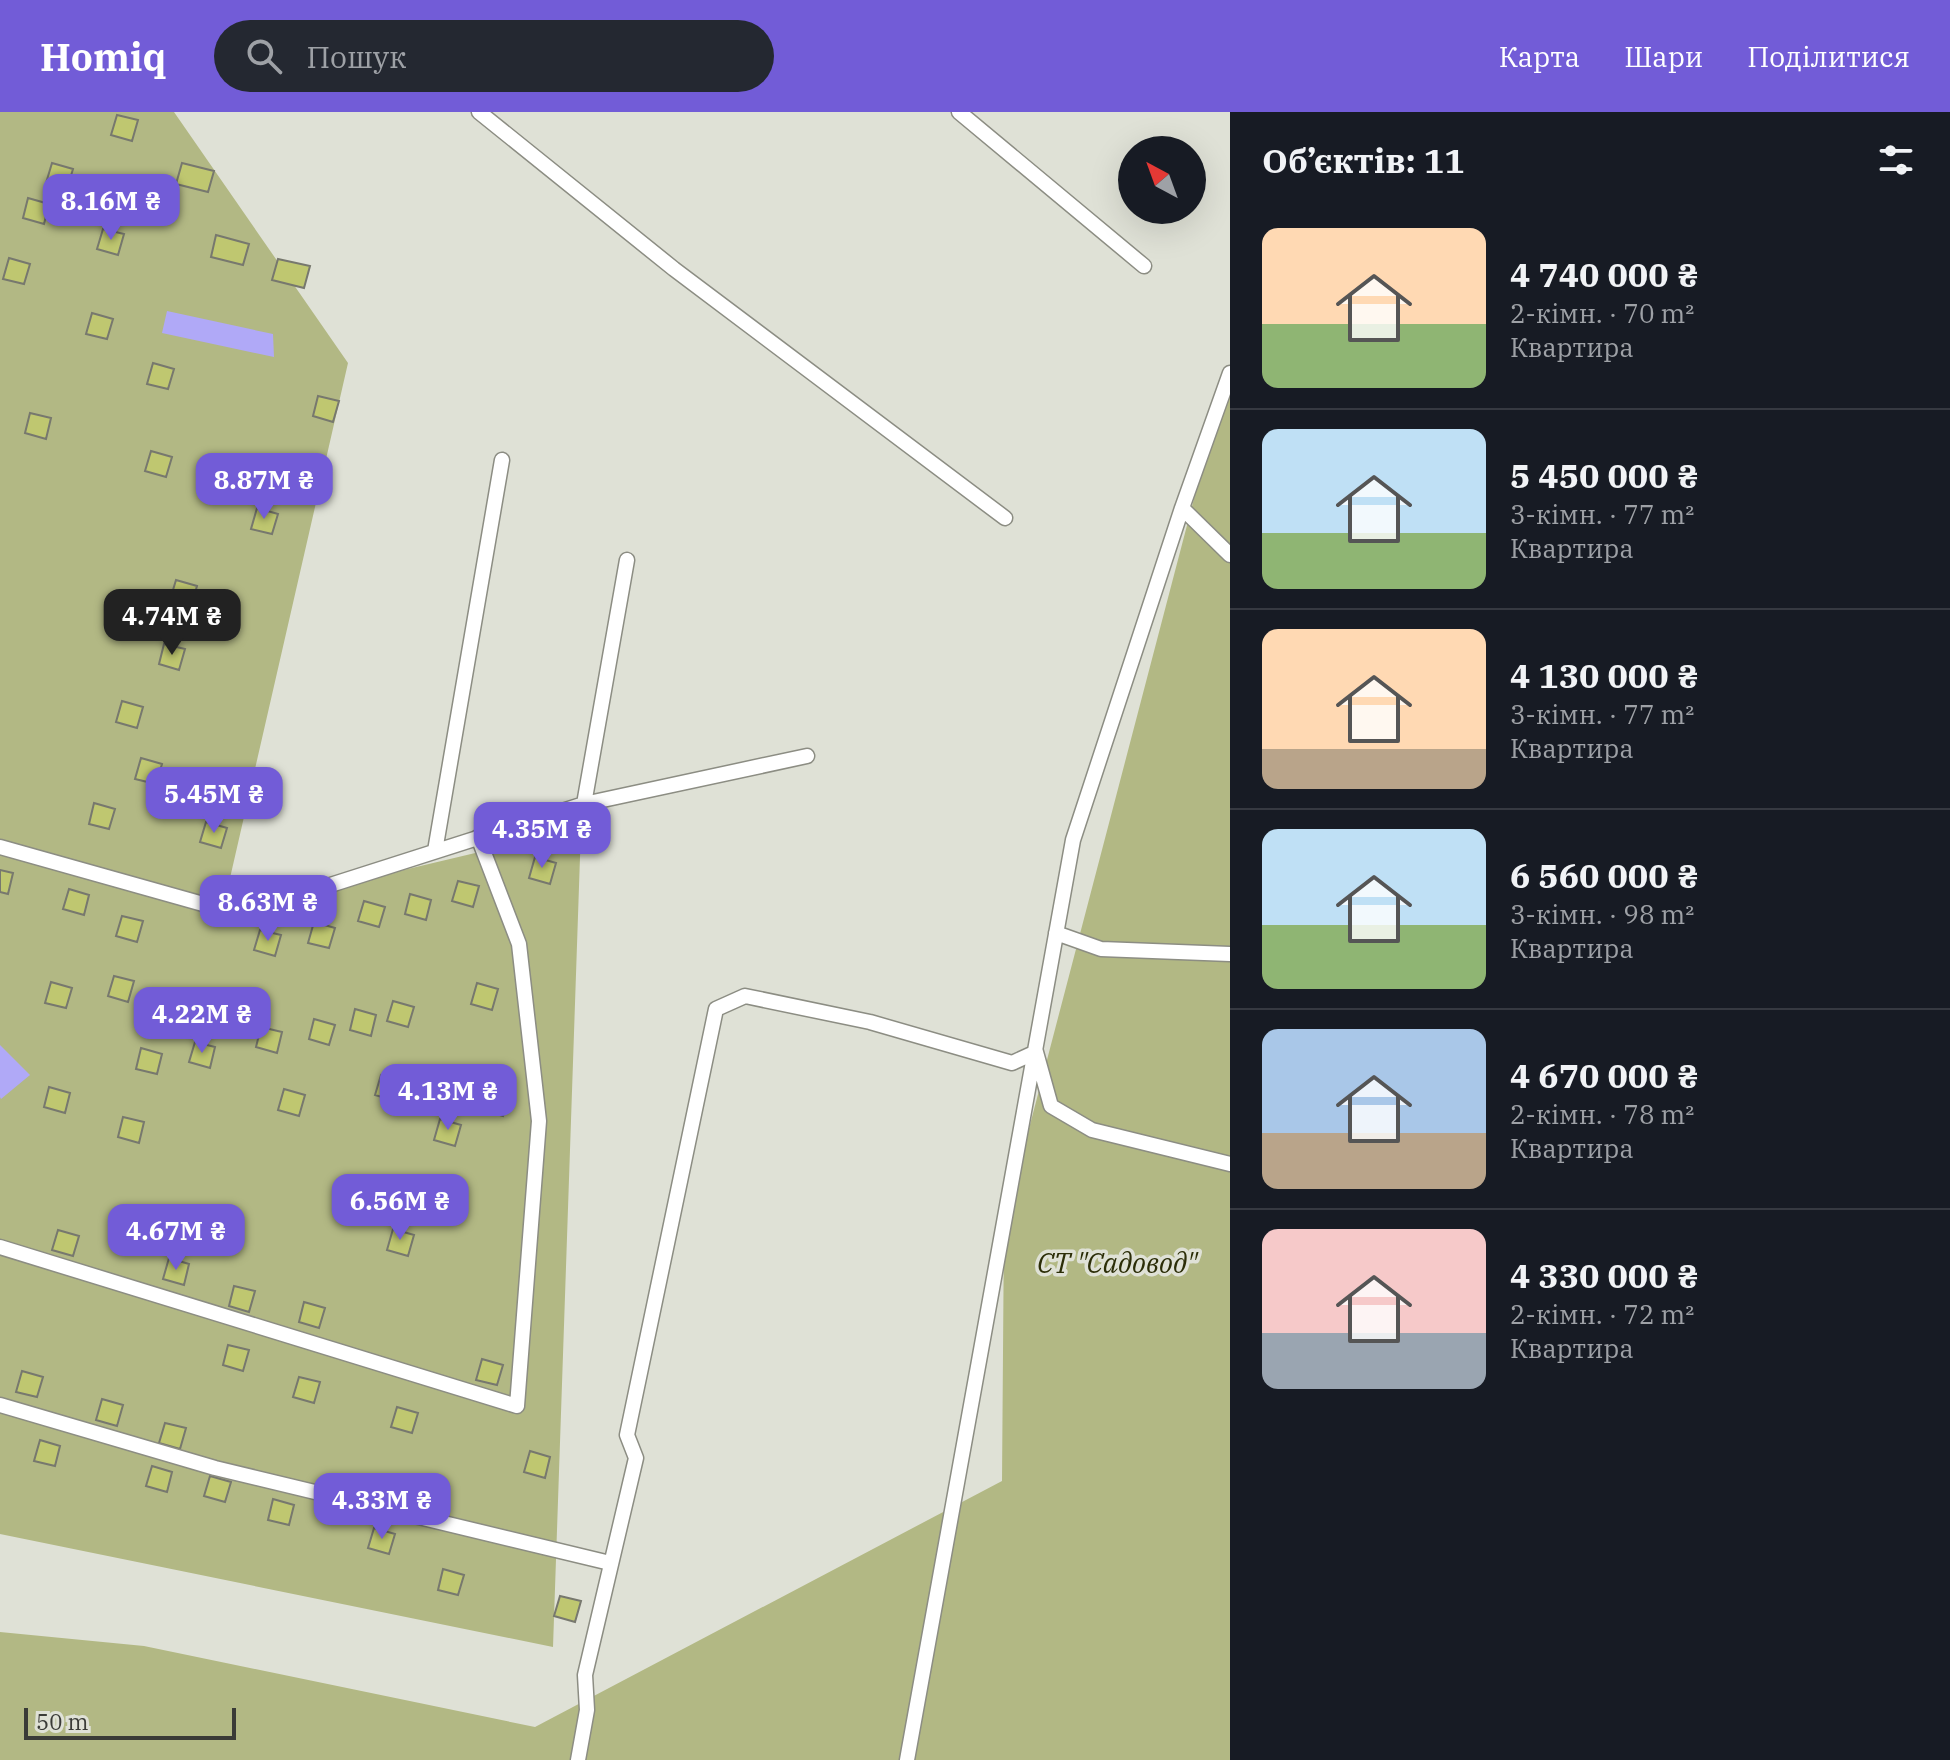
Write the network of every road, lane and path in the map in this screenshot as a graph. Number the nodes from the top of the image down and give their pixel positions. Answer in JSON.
{"nodes":[{"id":1,"x":479,"y":112,"type":"edge"},
{"id":2,"x":959,"y":112,"type":"edge"},
{"id":3,"x":1144,"y":266,"type":"dead end"},
{"id":4,"x":1230,"y":373,"type":"edge"},
{"id":5,"x":502,"y":460,"type":"dead end"},
{"id":6,"x":1182,"y":508,"type":"junction"},
{"id":7,"x":1005,"y":518,"type":"dead end"},
{"id":8,"x":1230,"y":555,"type":"edge"},
{"id":9,"x":627,"y":560,"type":"dead end"},
{"id":10,"x":807,"y":756,"type":"dead end"},
{"id":11,"x":584,"y":804,"type":"junction"},
{"id":12,"x":478,"y":837,"type":"junction"},
{"id":13,"x":0,"y":847,"type":"edge"},
{"id":14,"x":435,"y":851,"type":"junction"},
{"id":15,"x":1056,"y":933,"type":"junction"},
{"id":16,"x":1230,"y":954,"type":"edge"},
{"id":17,"x":1036,"y":1052,"type":"junction"},
{"id":18,"x":1230,"y":1164,"type":"edge"},
{"id":19,"x":0,"y":1247,"type":"edge"},
{"id":20,"x":0,"y":1405,"type":"edge"},
{"id":21,"x":610,"y":1563,"type":"junction"},
{"id":22,"x":578,"y":1760,"type":"edge"},
{"id":23,"x":907,"y":1760,"type":"edge"}],
"edges":[{"from":1,"to":7,"type":"lane"},
{"from":2,"to":3,"type":"lane"},
{"from":4,"to":6,"type":"lane"},
{"from":5,"to":14,"type":"lane"},
{"from":6,"to":8,"type":"lane"},
{"from":6,"to":15,"type":"lane"},
{"from":9,"to":11,"type":"lane"},
{"from":10,"to":11,"type":"lane"},
{"from":11,"to":12,"type":"lane"},
{"from":12,"to":14,"type":"lane"},
{"from":12,"to":19,"type":"lane"},
{"from":13,"to":14,"type":"lane"},
{"from":15,"to":16,"type":"lane"},
{"from":15,"to":17,"type":"lane"},
{"from":17,"to":18,"type":"lane"},
{"from":17,"to":21,"type":"lane"},
{"from":17,"to":23,"type":"lane"},
{"from":20,"to":21,"type":"lane"},
{"from":21,"to":22,"type":"lane"}]}
